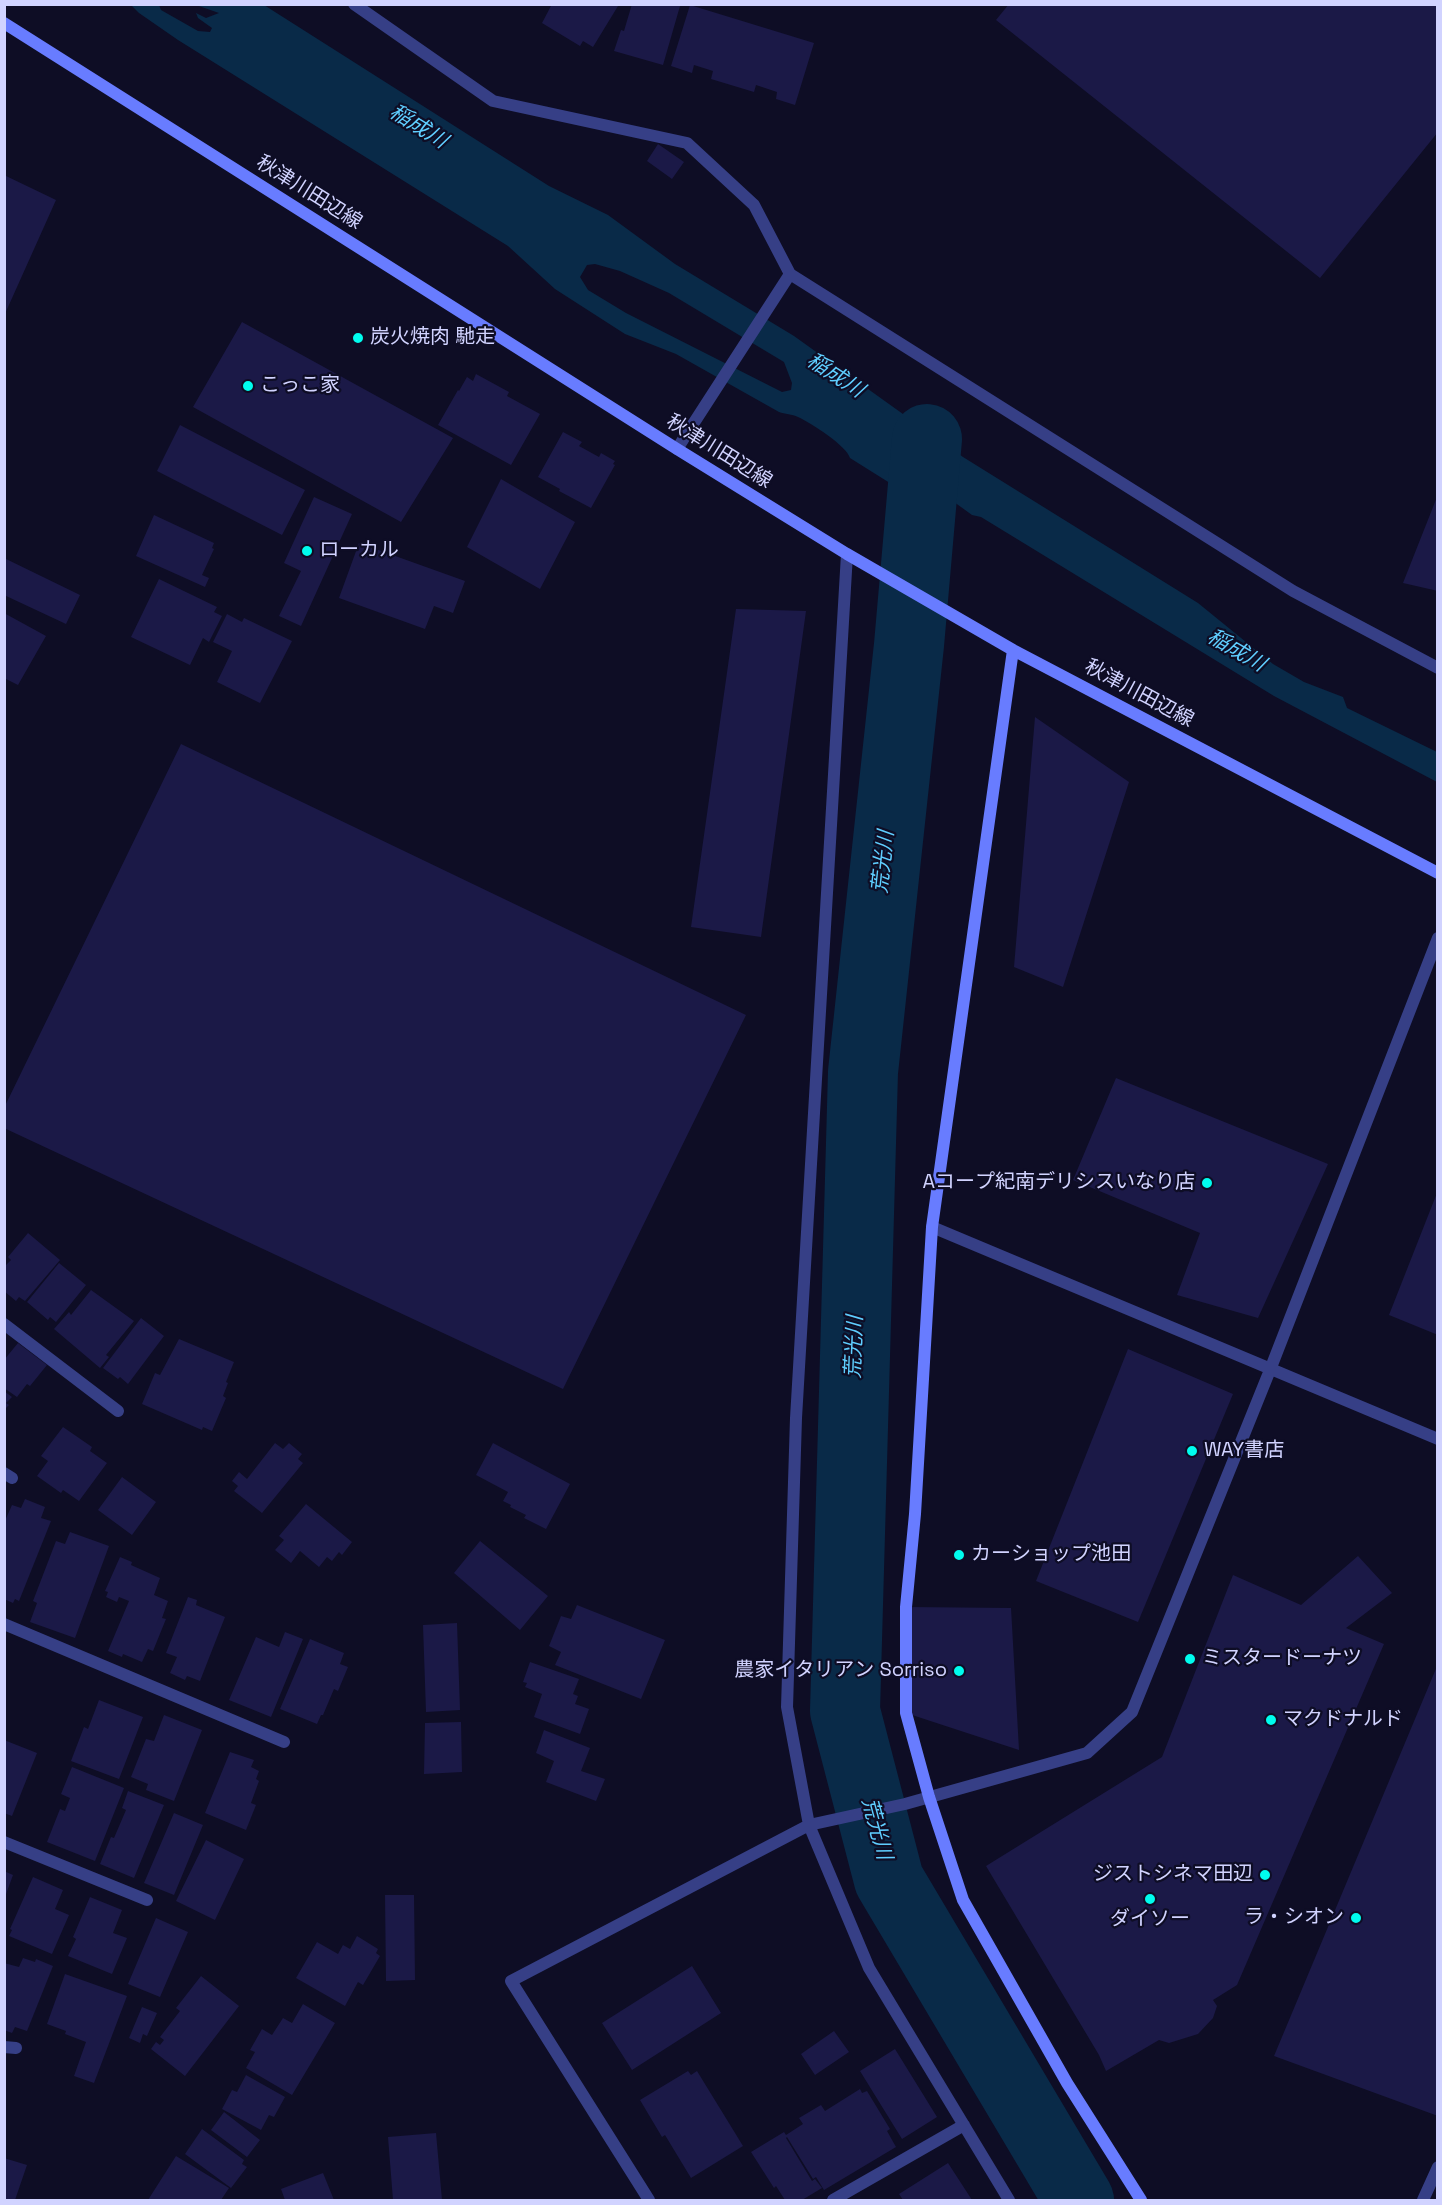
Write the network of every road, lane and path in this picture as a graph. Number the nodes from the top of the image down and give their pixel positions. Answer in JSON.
{"nodes":[{"id":1,"x":354,"y":4,"type":"edge"},
{"id":2,"x":4,"y":23,"type":"edge"},
{"id":3,"x":790,"y":274,"type":"junction"},
{"id":4,"x":678,"y":449,"type":"junction"},
{"id":5,"x":847,"y":554,"type":"junction"},
{"id":6,"x":1013,"y":650,"type":"junction"},
{"id":7,"x":1437,"y":668,"type":"edge"},
{"id":8,"x":1437,"y":873,"type":"edge"},
{"id":9,"x":1437,"y":938,"type":"edge"},
{"id":10,"x":932,"y":1227,"type":"junction"},
{"id":11,"x":4,"y":1324,"type":"edge"},
{"id":12,"x":1270,"y":1370,"type":"junction"},
{"id":13,"x":118,"y":1411,"type":"dead end"},
{"id":14,"x":1437,"y":1439,"type":"edge"},
{"id":15,"x":4,"y":1624,"type":"edge"},
{"id":16,"x":284,"y":1742,"type":"dead end"},
{"id":17,"x":929,"y":1797,"type":"junction"},
{"id":18,"x":809,"y":1825,"type":"junction"},
{"id":19,"x":4,"y":1842,"type":"edge"},
{"id":20,"x":147,"y":1900,"type":"dead end"},
{"id":21,"x":963,"y":2125,"type":"junction"},
{"id":22,"x":1437,"y":2167,"type":"edge"},
{"id":23,"x":649,"y":2200,"type":"edge"},
{"id":24,"x":833,"y":2200,"type":"edge"},
{"id":25,"x":1010,"y":2200,"type":"edge"},
{"id":26,"x":1141,"y":2200,"type":"edge"},
{"id":27,"x":1423,"y":2200,"type":"edge"}],
"edges":[{"from":1,"to":3,"type":"street"},
{"from":2,"to":4,"type":"main road","name":"秋津川田辺線"},
{"from":3,"to":4,"type":"street"},
{"from":3,"to":7,"type":"street"},
{"from":4,"to":5,"type":"main road","name":"秋津川田辺線"},
{"from":5,"to":6,"type":"main road","name":"秋津川田辺線"},
{"from":5,"to":18,"type":"street"},
{"from":6,"to":8,"type":"main road","name":"秋津川田辺線"},
{"from":6,"to":10,"type":"main road"},
{"from":9,"to":12,"type":"street"},
{"from":10,"to":12,"type":"street"},
{"from":10,"to":17,"type":"main road"},
{"from":11,"to":13,"type":"street"},
{"from":12,"to":14,"type":"street"},
{"from":12,"to":17,"type":"street"},
{"from":15,"to":16,"type":"street"},
{"from":17,"to":18,"type":"street"},
{"from":17,"to":26,"type":"main road"},
{"from":18,"to":21,"type":"street"},
{"from":18,"to":23,"type":"street"},
{"from":19,"to":20,"type":"street"},
{"from":21,"to":24,"type":"street"},
{"from":21,"to":25,"type":"street"},
{"from":22,"to":27,"type":"street"}]}
